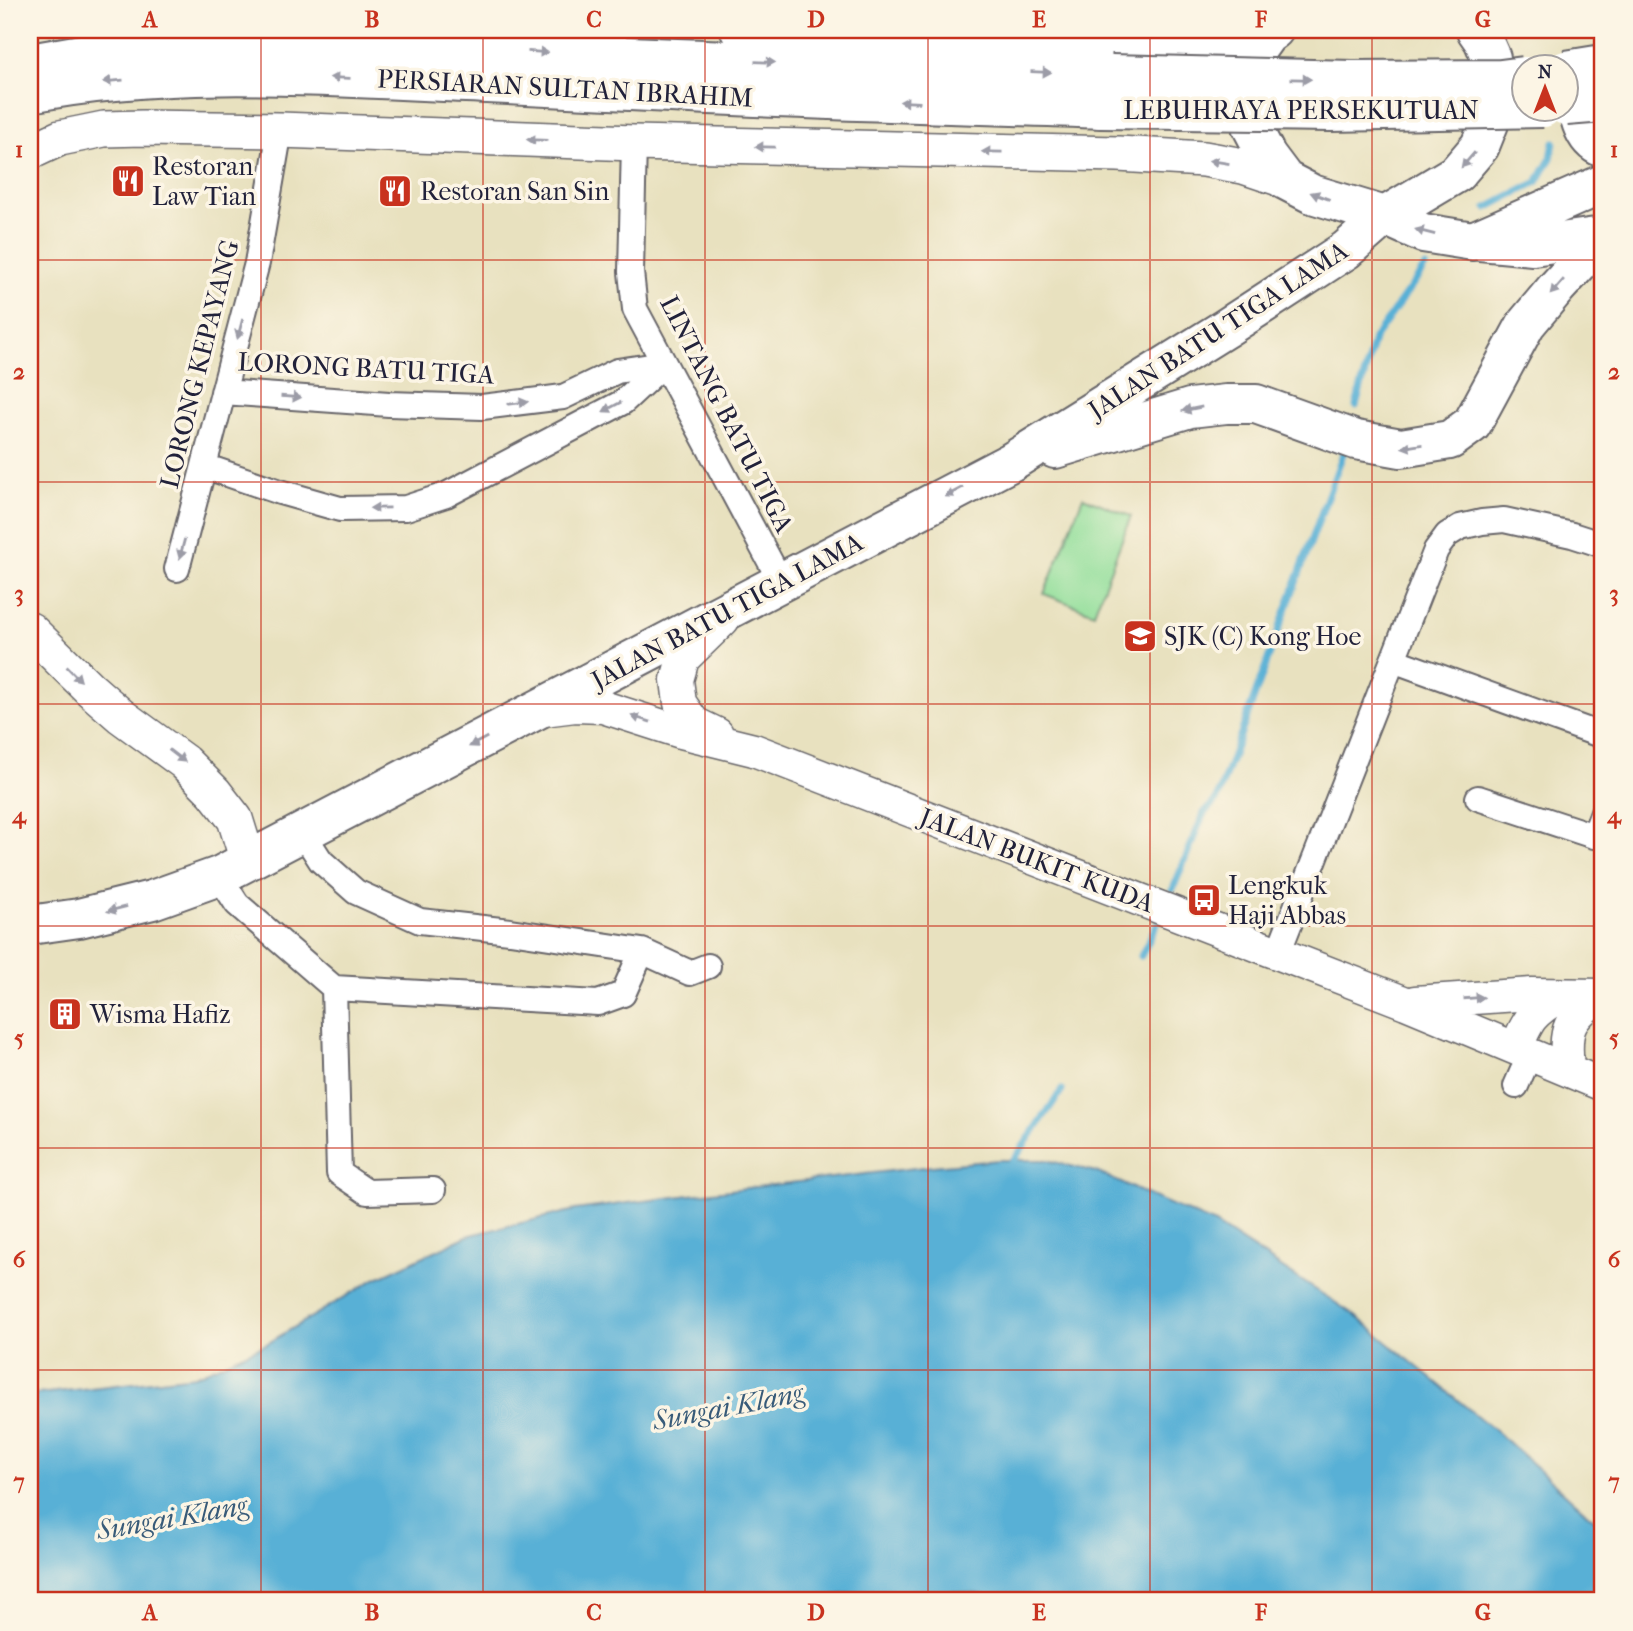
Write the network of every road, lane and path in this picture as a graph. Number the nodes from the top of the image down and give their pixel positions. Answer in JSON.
{"nodes":[{"id":1,"x":738,"y":30,"type":"edge"},
{"id":2,"x":1476,"y":30,"type":"edge"},
{"id":3,"x":1271,"y":32,"type":"edge"},
{"id":4,"x":1075,"y":46,"type":"junction"},
{"id":5,"x":1603,"y":58,"type":"edge"},
{"id":6,"x":30,"y":63,"type":"edge"},
{"id":7,"x":1603,"y":64,"type":"edge"},
{"id":8,"x":1580,"y":68,"type":"edge"},
{"id":9,"x":1510,"y":78,"type":"edge"},
{"id":10,"x":1106,"y":92,"type":"junction"},
{"id":11,"x":30,"y":93,"type":"edge"},
{"id":12,"x":1603,"y":103,"type":"edge"},
{"id":13,"x":1580,"y":105,"type":"edge"},
{"id":14,"x":1510,"y":109,"type":"edge"},
{"id":15,"x":281,"y":130,"type":"junction"},
{"id":16,"x":634,"y":144,"type":"junction"},
{"id":17,"x":1603,"y":148,"type":"edge"},
{"id":18,"x":30,"y":152,"type":"edge"},
{"id":19,"x":1118,"y":154,"type":"junction"},
{"id":20,"x":1285,"y":180,"type":"junction"},
{"id":21,"x":1603,"y":184,"type":"edge"},
{"id":22,"x":1385,"y":216,"type":"junction"},
{"id":23,"x":1603,"y":236,"type":"edge"},
{"id":24,"x":1473,"y":241,"type":"junction"},
{"id":25,"x":664,"y":364,"type":"junction"},
{"id":26,"x":223,"y":392,"type":"junction"},
{"id":27,"x":1011,"y":462,"type":"junction"},
{"id":28,"x":204,"y":466,"type":"junction"},
{"id":29,"x":1603,"y":545,"type":"edge"},
{"id":30,"x":177,"y":569,"type":"dead end"},
{"id":31,"x":781,"y":582,"type":"junction"},
{"id":32,"x":736,"y":607,"type":"junction"},
{"id":33,"x":30,"y":630,"type":"edge"},
{"id":34,"x":1393,"y":660,"type":"junction"},
{"id":35,"x":538,"y":710,"type":"junction"},
{"id":36,"x":1603,"y":736,"type":"edge"},
{"id":37,"x":754,"y":750,"type":"junction"},
{"id":38,"x":1478,"y":798,"type":"dead end"},
{"id":39,"x":1603,"y":812,"type":"edge"},
{"id":40,"x":303,"y":833,"type":"junction"},
{"id":41,"x":233,"y":869,"type":"junction"},
{"id":42,"x":30,"y":925,"type":"edge"},
{"id":43,"x":642,"y":951,"type":"junction"},
{"id":44,"x":1278,"y":953,"type":"junction"},
{"id":45,"x":708,"y":966,"type":"dead end"},
{"id":46,"x":334,"y":988,"type":"junction"},
{"id":47,"x":1602,"y":995,"type":"edge"},
{"id":48,"x":1559,"y":996,"type":"junction"},
{"id":49,"x":1406,"y":1003,"type":"junction"},
{"id":50,"x":1523,"y":1051,"type":"junction"},
{"id":51,"x":1568,"y":1069,"type":"junction"},
{"id":52,"x":1603,"y":1085,"type":"edge"},
{"id":53,"x":1516,"y":1086,"type":"dead end"},
{"id":54,"x":433,"y":1190,"type":"dead end"}],
"edges":[{"from":1,"to":4,"type":"main road"},
{"from":2,"to":22,"type":"highway","name":"JALAN BATU TIGA LAMA","one_way":true},
{"from":3,"to":4,"type":"main road"},
{"from":3,"to":20,"type":"highway"},
{"from":4,"to":19,"type":"main road"},
{"from":5,"to":17,"type":"highway"},
{"from":6,"to":10,"type":"highway","name":"PERSIARAN SULTAN IBRAHIM","one_way":true},
{"from":7,"to":8,"type":"highway","bridge":true},
{"from":10,"to":9,"type":"highway","name":"LEBUHRAYA PERSEKUTUAN","one_way":true,"bridge":true},
{"from":10,"to":11,"type":"highway","name":"PERSIARAN SULTAN IBRAHIM","one_way":true},
{"from":10,"to":14,"type":"highway","name":"LEBUHRAYA PERSEKUTUAN","bridge":true},
{"from":12,"to":13,"type":"highway","bridge":true},
{"from":16,"to":15,"type":"main road","one_way":true},
{"from":15,"to":18,"type":"main road"},
{"from":15,"to":26,"type":"street","name":"LORONG KEPAYANG","one_way":true},
{"from":19,"to":16,"type":"main road","one_way":true},
{"from":16,"to":25,"type":"street","name":"LINTANG BATU TIGA"},
{"from":20,"to":19,"type":"main road","one_way":true},
{"from":22,"to":20,"type":"highway","one_way":true},
{"from":21,"to":24,"type":"highway"},
{"from":24,"to":22,"type":"highway","one_way":true},
{"from":22,"to":27,"type":"highway","name":"JALAN BATU TIGA LAMA"},
{"from":23,"to":24,"type":"highway"},
{"from":23,"to":27,"type":"highway","one_way":true},
{"from":26,"to":25,"type":"street","name":"LORONG BATU TIGA","one_way":true},
{"from":25,"to":28,"type":"street","one_way":true},
{"from":25,"to":31,"type":"street","name":"LINTANG BATU TIGA"},
{"from":26,"to":28,"type":"street","name":"LORONG KEPAYANG"},
{"from":27,"to":31,"type":"highway","name":"JALAN BATU TIGA LAMA","one_way":true},
{"from":28,"to":30,"type":"street","name":"LORONG KEPAYANG","one_way":true},
{"from":29,"to":34,"type":"street"},
{"from":31,"to":32,"type":"highway","name":"JALAN BATU TIGA LAMA"},
{"from":32,"to":35,"type":"highway","name":"JALAN BATU TIGA LAMA"},
{"from":32,"to":37,"type":"street"},
{"from":33,"to":41,"type":"main road","one_way":true},
{"from":34,"to":36,"type":"street"},
{"from":34,"to":44,"type":"street"},
{"from":37,"to":35,"type":"street","name":"JALAN BUKIT KUDA","one_way":true},
{"from":35,"to":40,"type":"highway","name":"JALAN BATU TIGA LAMA","one_way":true},
{"from":37,"to":44,"type":"street","name":"JALAN BUKIT KUDA"},
{"from":38,"to":39,"type":"street"},
{"from":40,"to":41,"type":"highway","name":"JALAN BATU TIGA LAMA"},
{"from":40,"to":43,"type":"street"},
{"from":41,"to":42,"type":"highway","name":"JALAN BATU TIGA LAMA","one_way":true},
{"from":41,"to":46,"type":"street"},
{"from":43,"to":45,"type":"street"},
{"from":43,"to":46,"type":"street"},
{"from":44,"to":49,"type":"street","name":"JALAN BUKIT KUDA"},
{"from":46,"to":54,"type":"street"},
{"from":47,"to":48,"type":"street"},
{"from":47,"to":51,"type":"street"},
{"from":49,"to":48,"type":"street","one_way":true},
{"from":48,"to":50,"type":"street"},
{"from":49,"to":50,"type":"street","name":"JALAN BUKIT KUDA"},
{"from":50,"to":51,"type":"street","name":"JALAN BUKIT KUDA"},
{"from":50,"to":53,"type":"street"},
{"from":51,"to":52,"type":"street","name":"JALAN BUKIT KUDA"}]}
